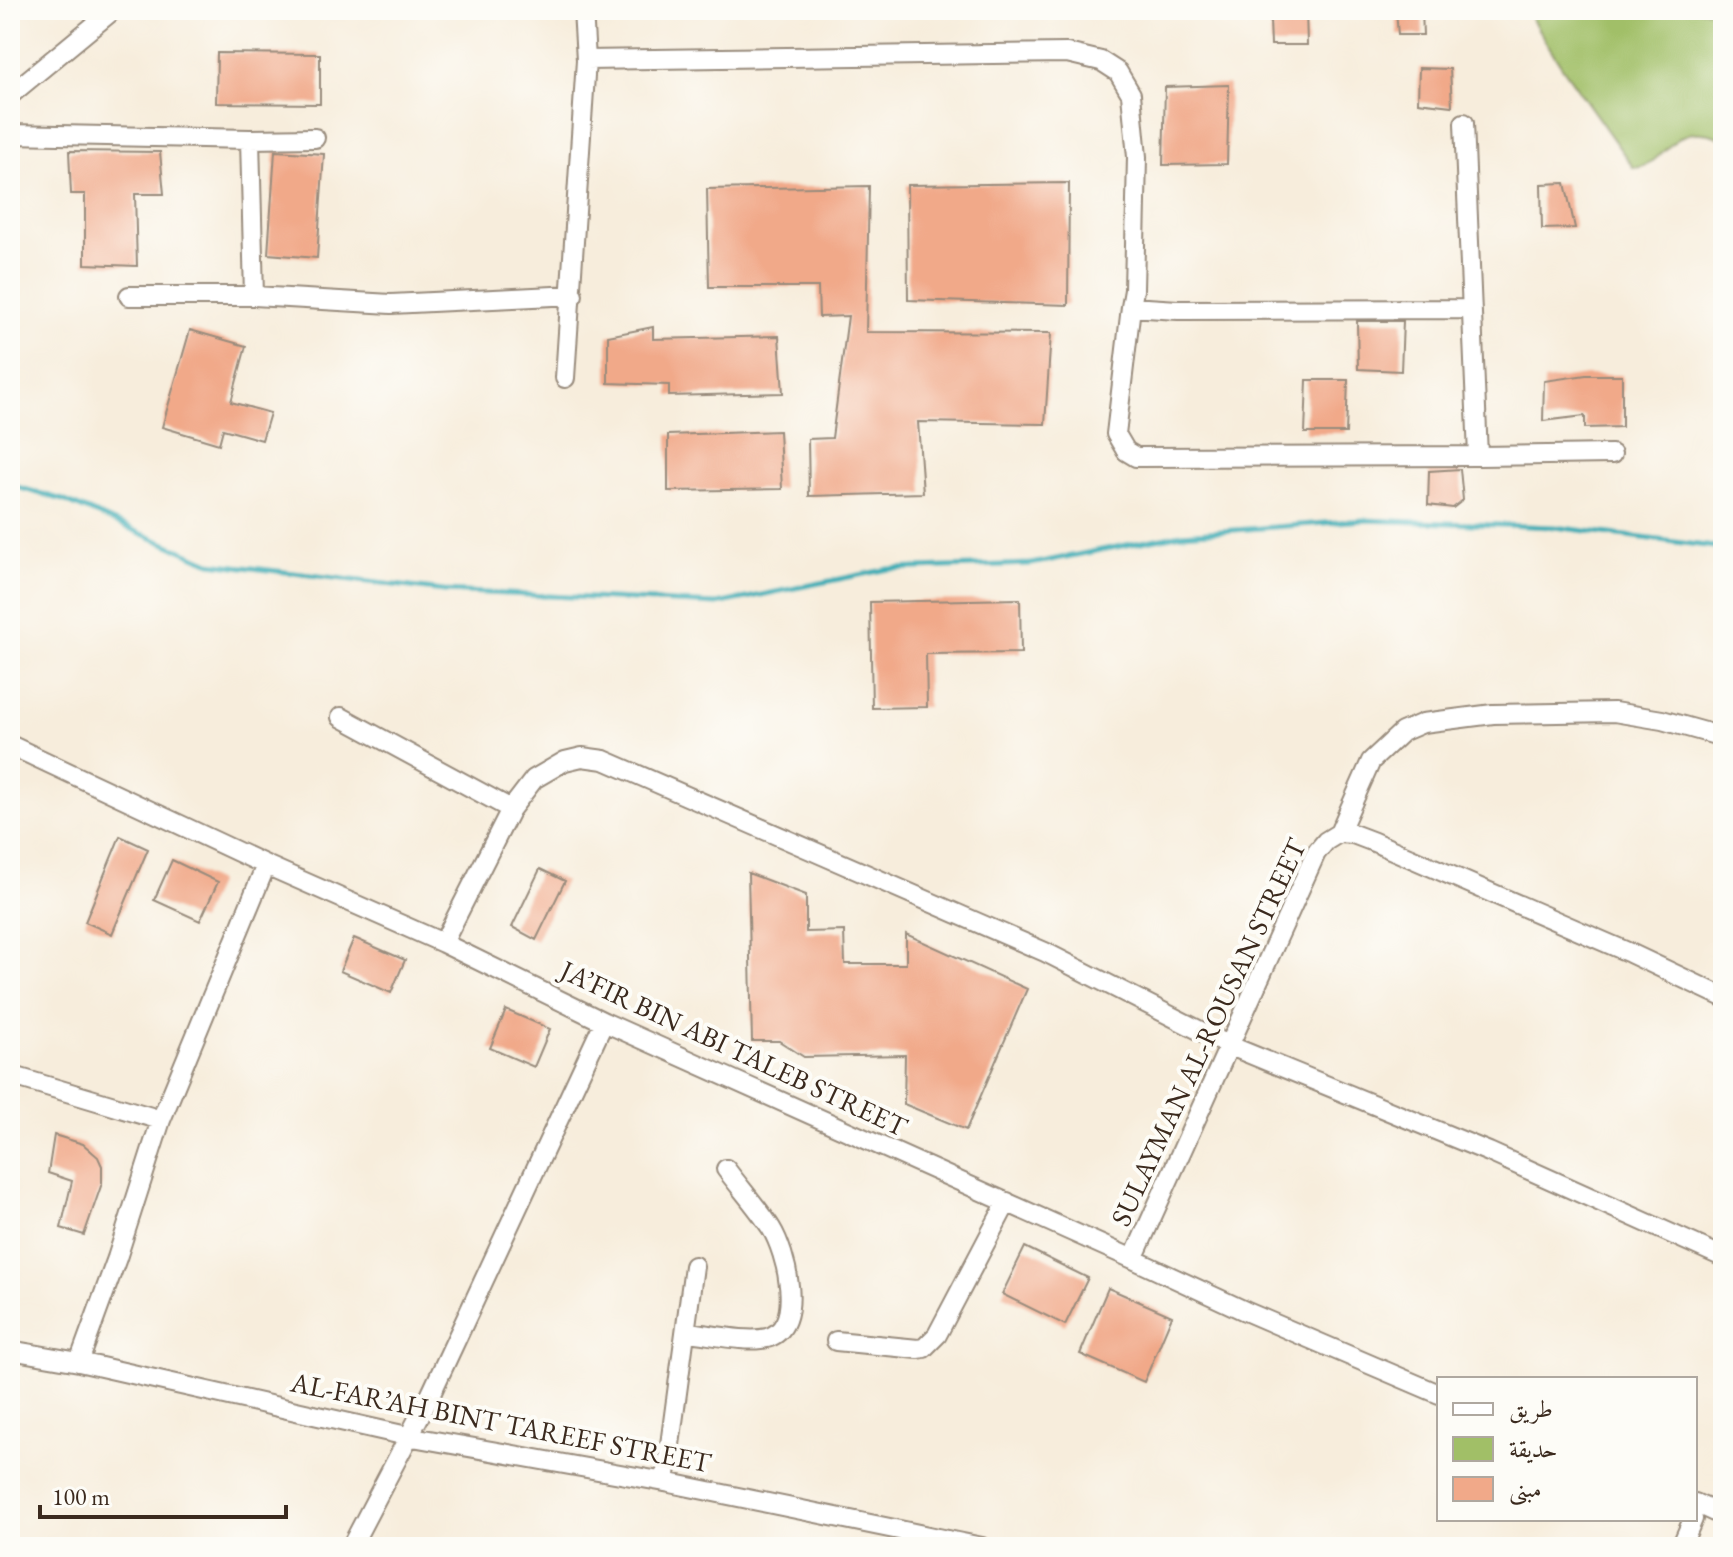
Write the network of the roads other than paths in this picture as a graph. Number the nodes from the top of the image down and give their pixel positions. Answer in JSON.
{"nodes":[{"id":1,"x":113,"y":10,"type":"edge"},
{"id":2,"x":583,"y":10,"type":"edge"},
{"id":3,"x":586,"y":60,"type":"junction"},
{"id":4,"x":10,"y":95,"type":"edge"},
{"id":5,"x":1464,"y":123,"type":"dead end"},
{"id":6,"x":10,"y":134,"type":"edge"},
{"id":7,"x":315,"y":138,"type":"dead end"},
{"id":8,"x":250,"y":139,"type":"junction"},
{"id":9,"x":573,"y":295,"type":"junction"},
{"id":10,"x":129,"y":296,"type":"dead end"},
{"id":11,"x":254,"y":296,"type":"junction"},
{"id":12,"x":1131,"y":307,"type":"junction"},
{"id":13,"x":1471,"y":309,"type":"junction"},
{"id":14,"x":565,"y":378,"type":"dead end"},
{"id":15,"x":1612,"y":454,"type":"dead end"},
{"id":16,"x":1478,"y":456,"type":"junction"},
{"id":17,"x":341,"y":717,"type":"dead end"},
{"id":18,"x":1723,"y":737,"type":"edge"},
{"id":19,"x":10,"y":745,"type":"edge"},
{"id":20,"x":511,"y":809,"type":"junction"},
{"id":21,"x":1339,"y":833,"type":"junction"},
{"id":22,"x":266,"y":865,"type":"junction"},
{"id":23,"x":443,"y":943,"type":"junction"},
{"id":24,"x":1723,"y":997,"type":"edge"},
{"id":25,"x":604,"y":1022,"type":"junction"},
{"id":26,"x":1228,"y":1045,"type":"junction"},
{"id":27,"x":10,"y":1075,"type":"edge"},
{"id":28,"x":161,"y":1120,"type":"junction"},
{"id":29,"x":726,"y":1169,"type":"dead end"},
{"id":30,"x":1007,"y":1202,"type":"junction"},
{"id":31,"x":1723,"y":1257,"type":"edge"},
{"id":32,"x":1133,"y":1259,"type":"junction"},
{"id":33,"x":694,"y":1266,"type":"dead end"},
{"id":34,"x":687,"y":1332,"type":"junction"},
{"id":35,"x":836,"y":1341,"type":"dead end"},
{"id":36,"x":10,"y":1350,"type":"edge"},
{"id":37,"x":79,"y":1362,"type":"junction"},
{"id":38,"x":1437,"y":1393,"type":"edge"},
{"id":39,"x":407,"y":1436,"type":"junction"},
{"id":40,"x":665,"y":1482,"type":"junction"},
{"id":41,"x":1697,"y":1511,"type":"edge"},
{"id":42,"x":1723,"y":1516,"type":"edge"},
{"id":43,"x":1692,"y":1521,"type":"edge"},
{"id":44,"x":351,"y":1547,"type":"edge"},
{"id":45,"x":982,"y":1547,"type":"edge"},
{"id":46,"x":1681,"y":1547,"type":"edge"}],
"edges":[{"from":1,"to":4,"type":"street"},
{"from":2,"to":3,"type":"street"},
{"from":3,"to":9,"type":"street"},
{"from":3,"to":12,"type":"street"},
{"from":5,"to":13,"type":"street"},
{"from":6,"to":8,"type":"street"},
{"from":7,"to":8,"type":"street"},
{"from":8,"to":11,"type":"street"},
{"from":9,"to":11,"type":"street"},
{"from":9,"to":14,"type":"street"},
{"from":10,"to":11,"type":"street"},
{"from":12,"to":13,"type":"street"},
{"from":12,"to":16,"type":"street"},
{"from":13,"to":16,"type":"street"},
{"from":15,"to":16,"type":"street"},
{"from":17,"to":20,"type":"street"},
{"from":18,"to":21,"type":"street","name":"SULAYMAN AL-ROUSAN STREET"},
{"from":19,"to":22,"type":"street","name":"JA’FIR BIN ABI TALEB STREET"},
{"from":20,"to":23,"type":"street"},
{"from":20,"to":26,"type":"street"},
{"from":21,"to":24,"type":"street"},
{"from":21,"to":26,"type":"street","name":"SULAYMAN AL-ROUSAN STREET"},
{"from":22,"to":23,"type":"street","name":"JA’FIR BIN ABI TALEB STREET"},
{"from":22,"to":28,"type":"street"},
{"from":23,"to":25,"type":"street","name":"JA’FIR BIN ABI TALEB STREET"},
{"from":25,"to":30,"type":"street","name":"JA’FIR BIN ABI TALEB STREET"},
{"from":25,"to":39,"type":"street"},
{"from":26,"to":31,"type":"street"},
{"from":26,"to":32,"type":"street","name":"SULAYMAN AL-ROUSAN STREET"},
{"from":27,"to":28,"type":"street"},
{"from":28,"to":37,"type":"street"},
{"from":29,"to":34,"type":"street"},
{"from":30,"to":32,"type":"street","name":"JA’FIR BIN ABI TALEB STREET"},
{"from":30,"to":35,"type":"street"},
{"from":32,"to":38,"type":"street","name":"JA’FIR BIN ABI TALEB STREET"},
{"from":33,"to":34,"type":"street"},
{"from":34,"to":40,"type":"street"},
{"from":36,"to":37,"type":"street","name":"AL-FAR’AH BINT TAREEF STREET"},
{"from":37,"to":39,"type":"street","name":"AL-FAR’AH BINT TAREEF STREET"},
{"from":39,"to":40,"type":"street","name":"AL-FAR’AH BINT TAREEF STREET"},
{"from":39,"to":44,"type":"street"},
{"from":40,"to":45,"type":"street","name":"AL-FAR’AH BINT TAREEF STREET"},
{"from":41,"to":42,"type":"street"},
{"from":43,"to":46,"type":"street"}]}
